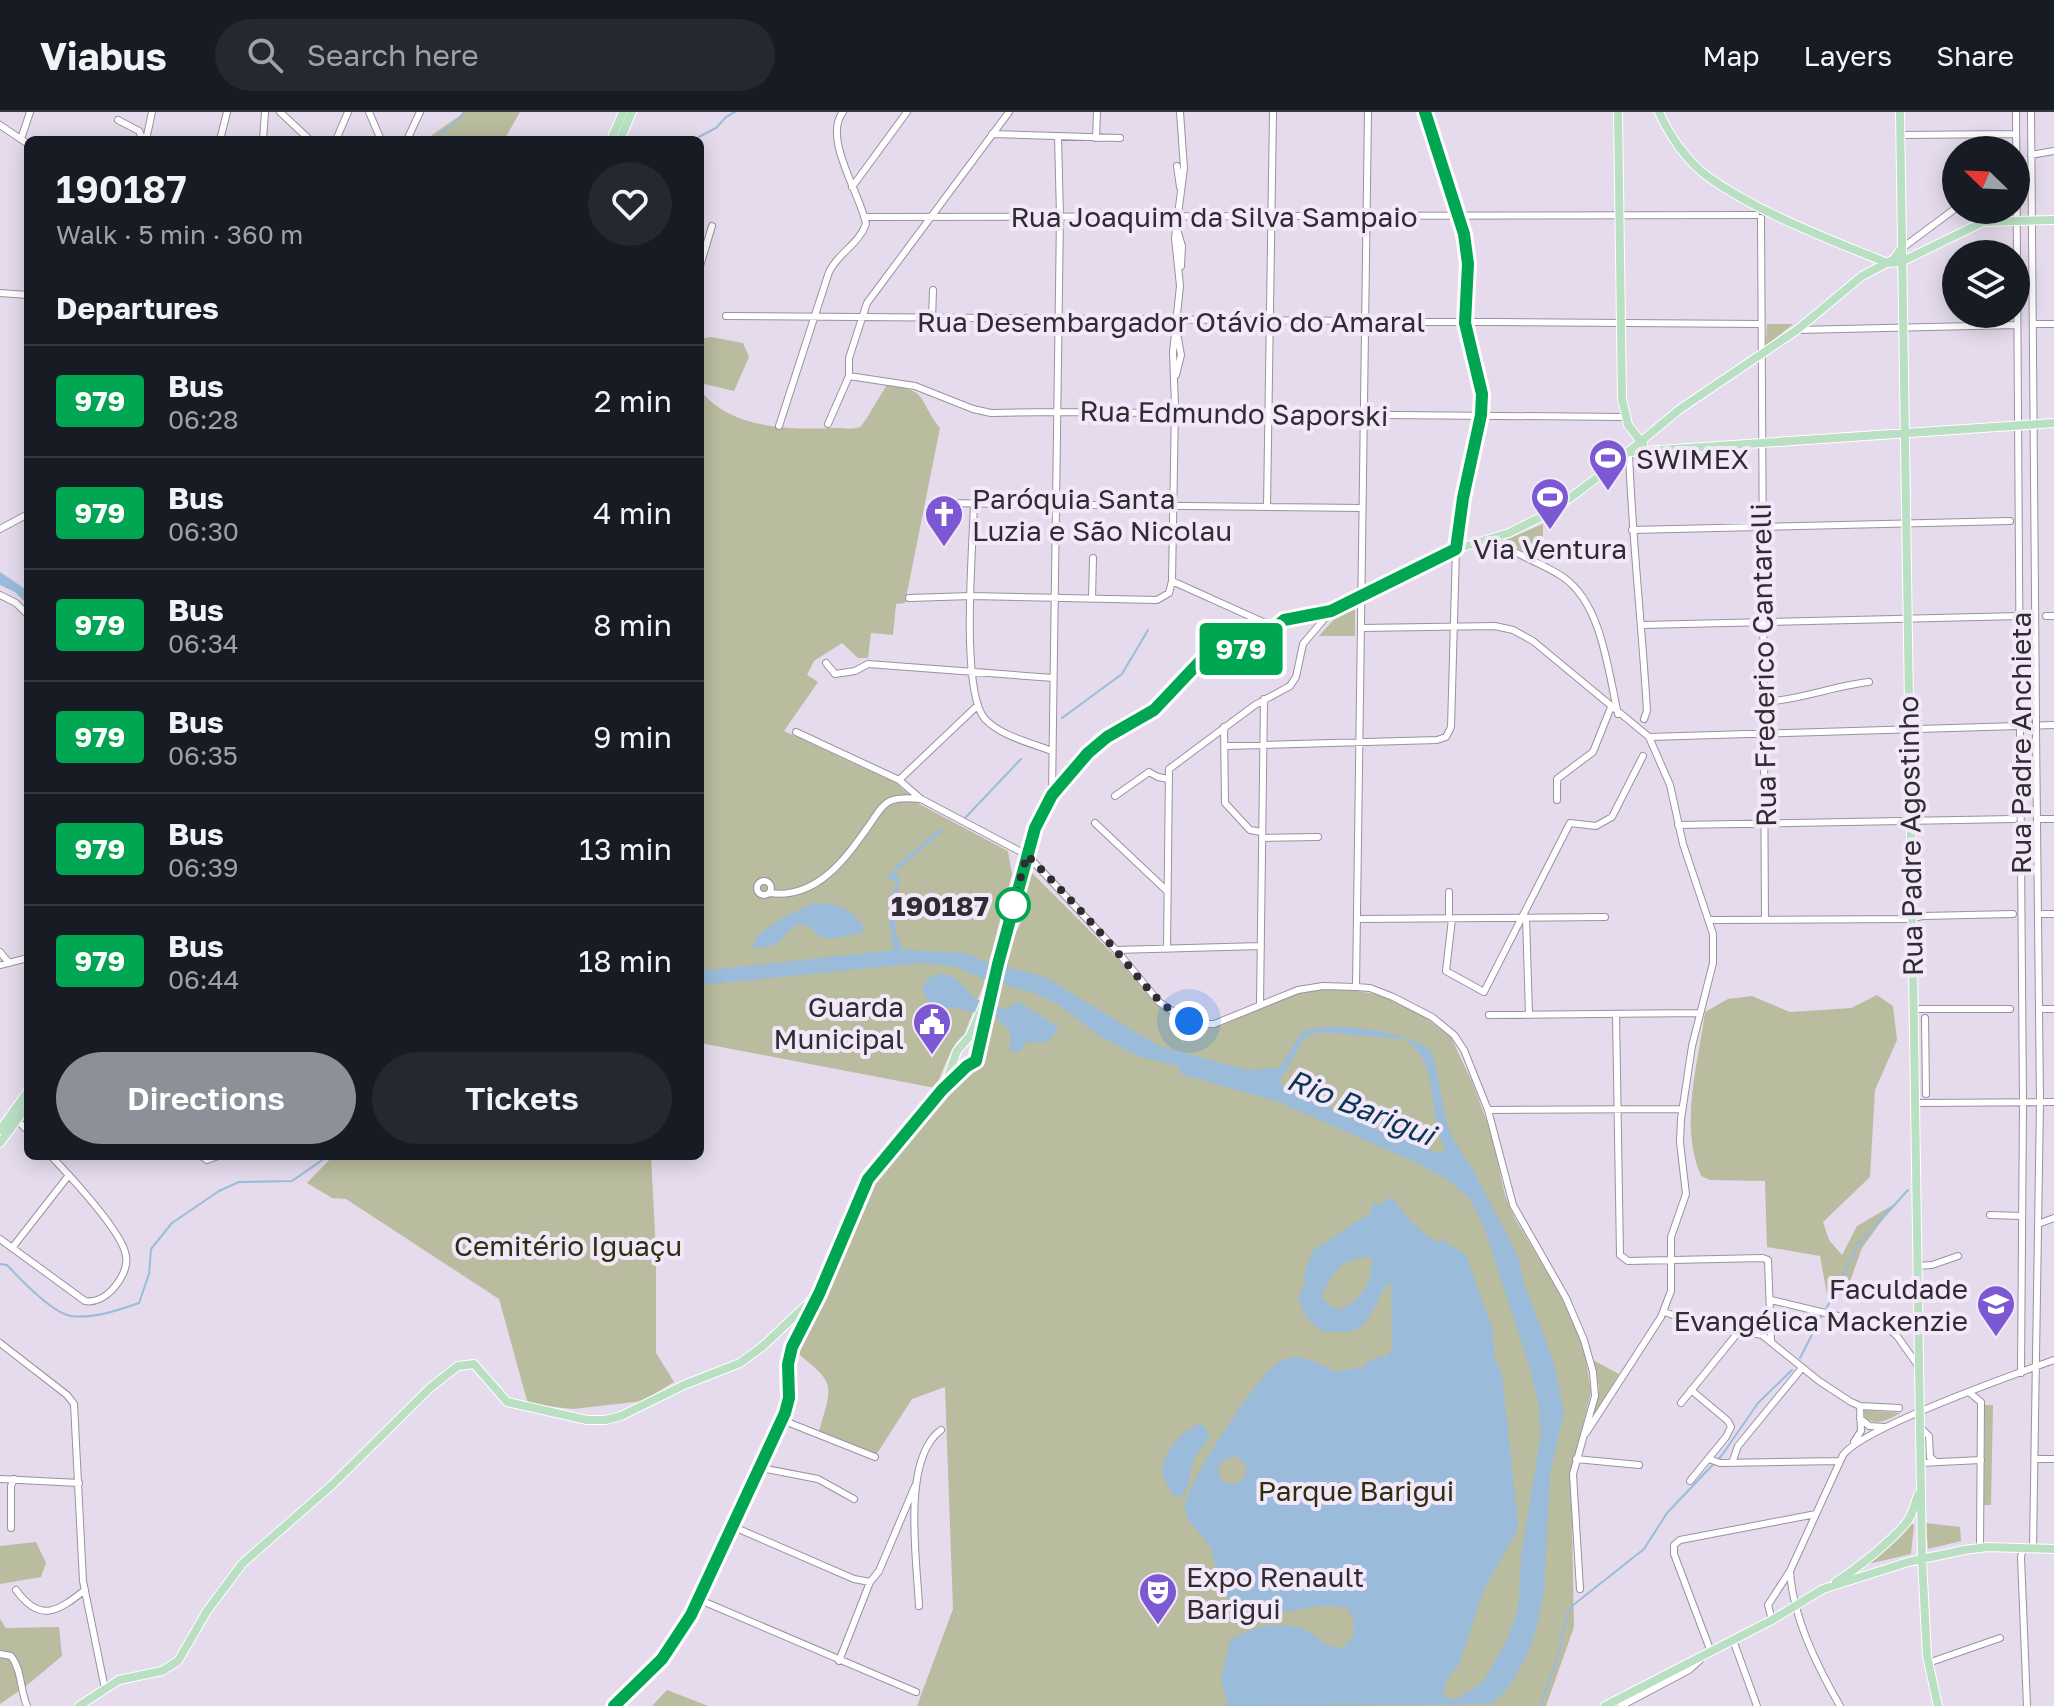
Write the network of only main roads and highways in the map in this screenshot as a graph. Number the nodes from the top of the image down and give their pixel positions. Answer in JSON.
{"nodes":[{"id":1,"x":623,"y":112,"type":"edge"},
{"id":2,"x":632,"y":112,"type":"edge"},
{"id":3,"x":1426,"y":112,"type":"edge"},
{"id":4,"x":1618,"y":112,"type":"edge"},
{"id":5,"x":1659,"y":112,"type":"edge"},
{"id":6,"x":1900,"y":112,"type":"edge"},
{"id":7,"x":613,"y":136,"type":"edge"},
{"id":8,"x":622,"y":136,"type":"edge"},
{"id":9,"x":2054,"y":220,"type":"edge"},
{"id":10,"x":1901,"y":249,"type":"junction"},
{"id":11,"x":1901,"y":262,"type":"junction"},
{"id":12,"x":1887,"y":263,"type":"junction"},
{"id":13,"x":1627,"y":421,"type":"junction"},
{"id":14,"x":2054,"y":423,"type":"edge"},
{"id":15,"x":1904,"y":434,"type":"junction"},
{"id":16,"x":1640,"y":442,"type":"junction"},
{"id":17,"x":1629,"y":452,"type":"junction"},
{"id":18,"x":1653,"y":452,"type":"junction"},
{"id":19,"x":1456,"y":549,"type":"junction"},
{"id":20,"x":982,"y":1018,"type":"junction"},
{"id":21,"x":964,"y":1045,"type":"junction"},
{"id":22,"x":978,"y":1055,"type":"junction"},
{"id":23,"x":956,"y":1057,"type":"junction"},
{"id":24,"x":967,"y":1066,"type":"junction"},
{"id":25,"x":942,"y":1090,"type":"junction"},
{"id":26,"x":23,"y":1104,"type":"edge"},
{"id":27,"x":4,"y":1131,"type":"edge"},
{"id":28,"x":0,"y":1143,"type":"edge"},
{"id":29,"x":819,"y":1294,"type":"junction"},
{"id":30,"x":1921,"y":1487,"type":"junction"},
{"id":31,"x":2054,"y":1549,"type":"edge"},
{"id":32,"x":1922,"y":1560,"type":"junction"},
{"id":33,"x":1908,"y":1562,"type":"junction"},
{"id":34,"x":1851,"y":1573,"type":"junction"},
{"id":35,"x":1823,"y":1589,"type":"junction"},
{"id":36,"x":79,"y":1706,"type":"edge"},
{"id":37,"x":614,"y":1706,"type":"edge"},
{"id":38,"x":1605,"y":1706,"type":"edge"},
{"id":39,"x":1938,"y":1706,"type":"edge"}],
"edges":[{"from":1,"to":7,"type":"main road"},
{"from":2,"to":8,"type":"main road"},
{"from":3,"to":19,"type":"main road"},
{"from":4,"to":13,"type":"main road"},
{"from":5,"to":12,"type":"main road"},
{"from":6,"to":10,"type":"main road","name":"Rua Padre Agostinho"},
{"from":9,"to":11,"type":"main road"},
{"from":10,"to":11,"type":"main road","name":"Rua Padre Agostinho"},
{"from":10,"to":12,"type":"main road"},
{"from":11,"to":12,"type":"main road"},
{"from":11,"to":15,"type":"main road","name":"Rua Padre Agostinho"},
{"from":12,"to":16,"type":"main road"},
{"from":13,"to":16,"type":"main road"},
{"from":13,"to":17,"type":"main road"},
{"from":14,"to":15,"type":"main road"},
{"from":15,"to":18,"type":"main road"},
{"from":15,"to":30,"type":"main road","name":"Rua Padre Agostinho"},
{"from":16,"to":17,"type":"main road"},
{"from":16,"to":18,"type":"main road"},
{"from":17,"to":18,"type":"main road"},
{"from":17,"to":19,"type":"main road"},
{"from":19,"to":20,"type":"main road"},
{"from":20,"to":21,"type":"main road"},
{"from":20,"to":22,"type":"main road"},
{"from":21,"to":22,"type":"main road"},
{"from":21,"to":23,"type":"main road"},
{"from":22,"to":24,"type":"main road"},
{"from":23,"to":24,"type":"main road"},
{"from":23,"to":25,"type":"main road"},
{"from":24,"to":25,"type":"main road"},
{"from":25,"to":29,"type":"main road"},
{"from":26,"to":27,"type":"main road"},
{"from":27,"to":28,"type":"main road"},
{"from":29,"to":36,"type":"main road"},
{"from":29,"to":37,"type":"main road"},
{"from":30,"to":32,"type":"main road","name":"Rua Padre Agostinho"},
{"from":30,"to":34,"type":"main road"},
{"from":31,"to":32,"type":"main road"},
{"from":32,"to":33,"type":"main road"},
{"from":32,"to":39,"type":"main road","name":"Rua Padre Agostinho"},
{"from":33,"to":34,"type":"main road"},
{"from":33,"to":35,"type":"main road"},
{"from":34,"to":35,"type":"main road"},
{"from":35,"to":38,"type":"main road"}]}
